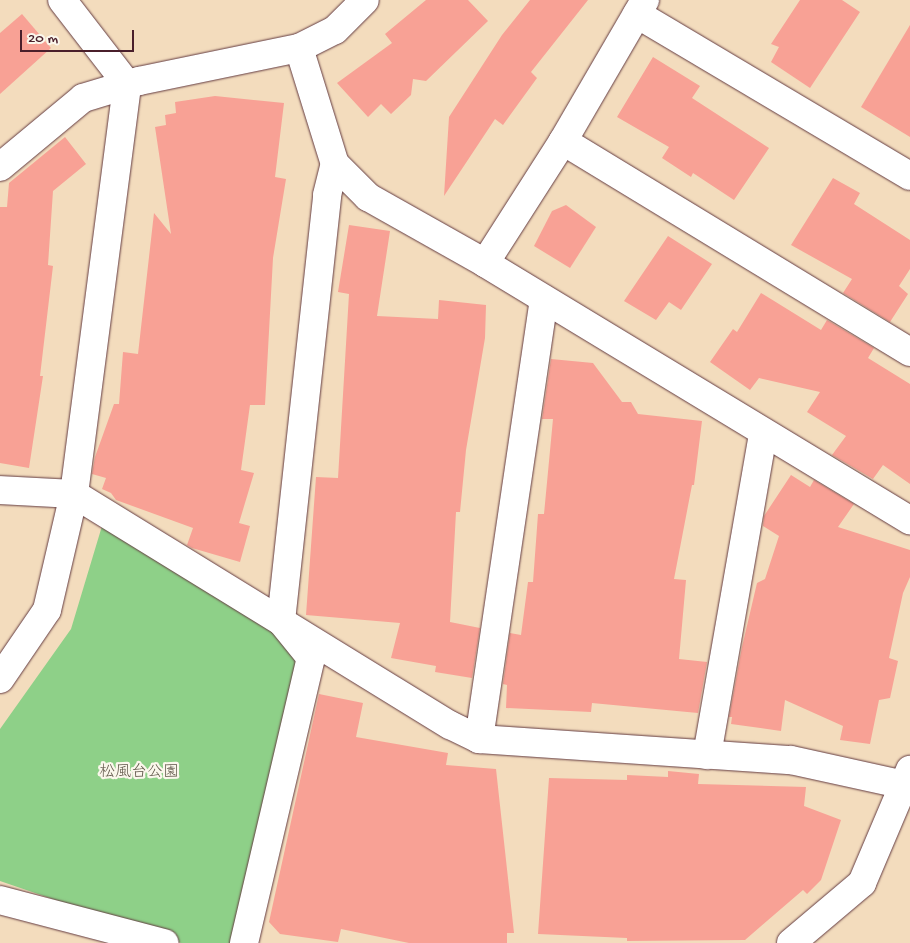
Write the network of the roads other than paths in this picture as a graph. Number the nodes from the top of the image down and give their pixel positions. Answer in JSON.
{"nodes":[{"id":1,"x":62,"y":0,"type":"edge"},
{"id":2,"x":365,"y":0,"type":"edge"},
{"id":3,"x":641,"y":7,"type":"edge"},
{"id":4,"x":299,"y":48,"type":"junction"},
{"id":5,"x":127,"y":84,"type":"junction"},
{"id":6,"x":563,"y":141,"type":"junction"},
{"id":7,"x":335,"y":164,"type":"junction"},
{"id":8,"x":0,"y":167,"type":"edge"},
{"id":9,"x":910,"y":176,"type":"edge"},
{"id":10,"x":485,"y":263,"type":"junction"},
{"id":11,"x":544,"y":300,"type":"junction"},
{"id":12,"x":910,"y":352,"type":"edge"},
{"id":13,"x":763,"y":433,"type":"junction"},
{"id":14,"x":0,"y":490,"type":"edge"},
{"id":15,"x":74,"y":494,"type":"junction"},
{"id":16,"x":910,"y":520,"type":"edge"},
{"id":17,"x":281,"y":621,"type":"junction"},
{"id":18,"x":0,"y":679,"type":"edge"},
{"id":19,"x":479,"y":739,"type":"junction"},
{"id":20,"x":707,"y":755,"type":"junction"},
{"id":21,"x":907,"y":777,"type":"edge"},
{"id":22,"x":0,"y":900,"type":"edge"},
{"id":23,"x":164,"y":943,"type":"edge"},
{"id":24,"x":244,"y":943,"type":"edge"},
{"id":25,"x":791,"y":943,"type":"edge"}],
"edges":[{"from":1,"to":5,"type":"street"},
{"from":2,"to":4,"type":"street"},
{"from":3,"to":6,"type":"street"},
{"from":3,"to":9,"type":"street"},
{"from":4,"to":5,"type":"street"},
{"from":4,"to":7,"type":"street"},
{"from":5,"to":8,"type":"street"},
{"from":5,"to":15,"type":"street"},
{"from":6,"to":10,"type":"street"},
{"from":6,"to":12,"type":"street"},
{"from":7,"to":10,"type":"street"},
{"from":7,"to":17,"type":"street"},
{"from":10,"to":11,"type":"street"},
{"from":11,"to":13,"type":"street"},
{"from":11,"to":19,"type":"street"},
{"from":13,"to":16,"type":"street"},
{"from":13,"to":20,"type":"street"},
{"from":14,"to":15,"type":"street"},
{"from":15,"to":17,"type":"street"},
{"from":15,"to":18,"type":"street"},
{"from":17,"to":19,"type":"street"},
{"from":17,"to":24,"type":"street"},
{"from":19,"to":20,"type":"street"},
{"from":20,"to":21,"type":"street"},
{"from":21,"to":25,"type":"street"},
{"from":22,"to":23,"type":"street"}]}
